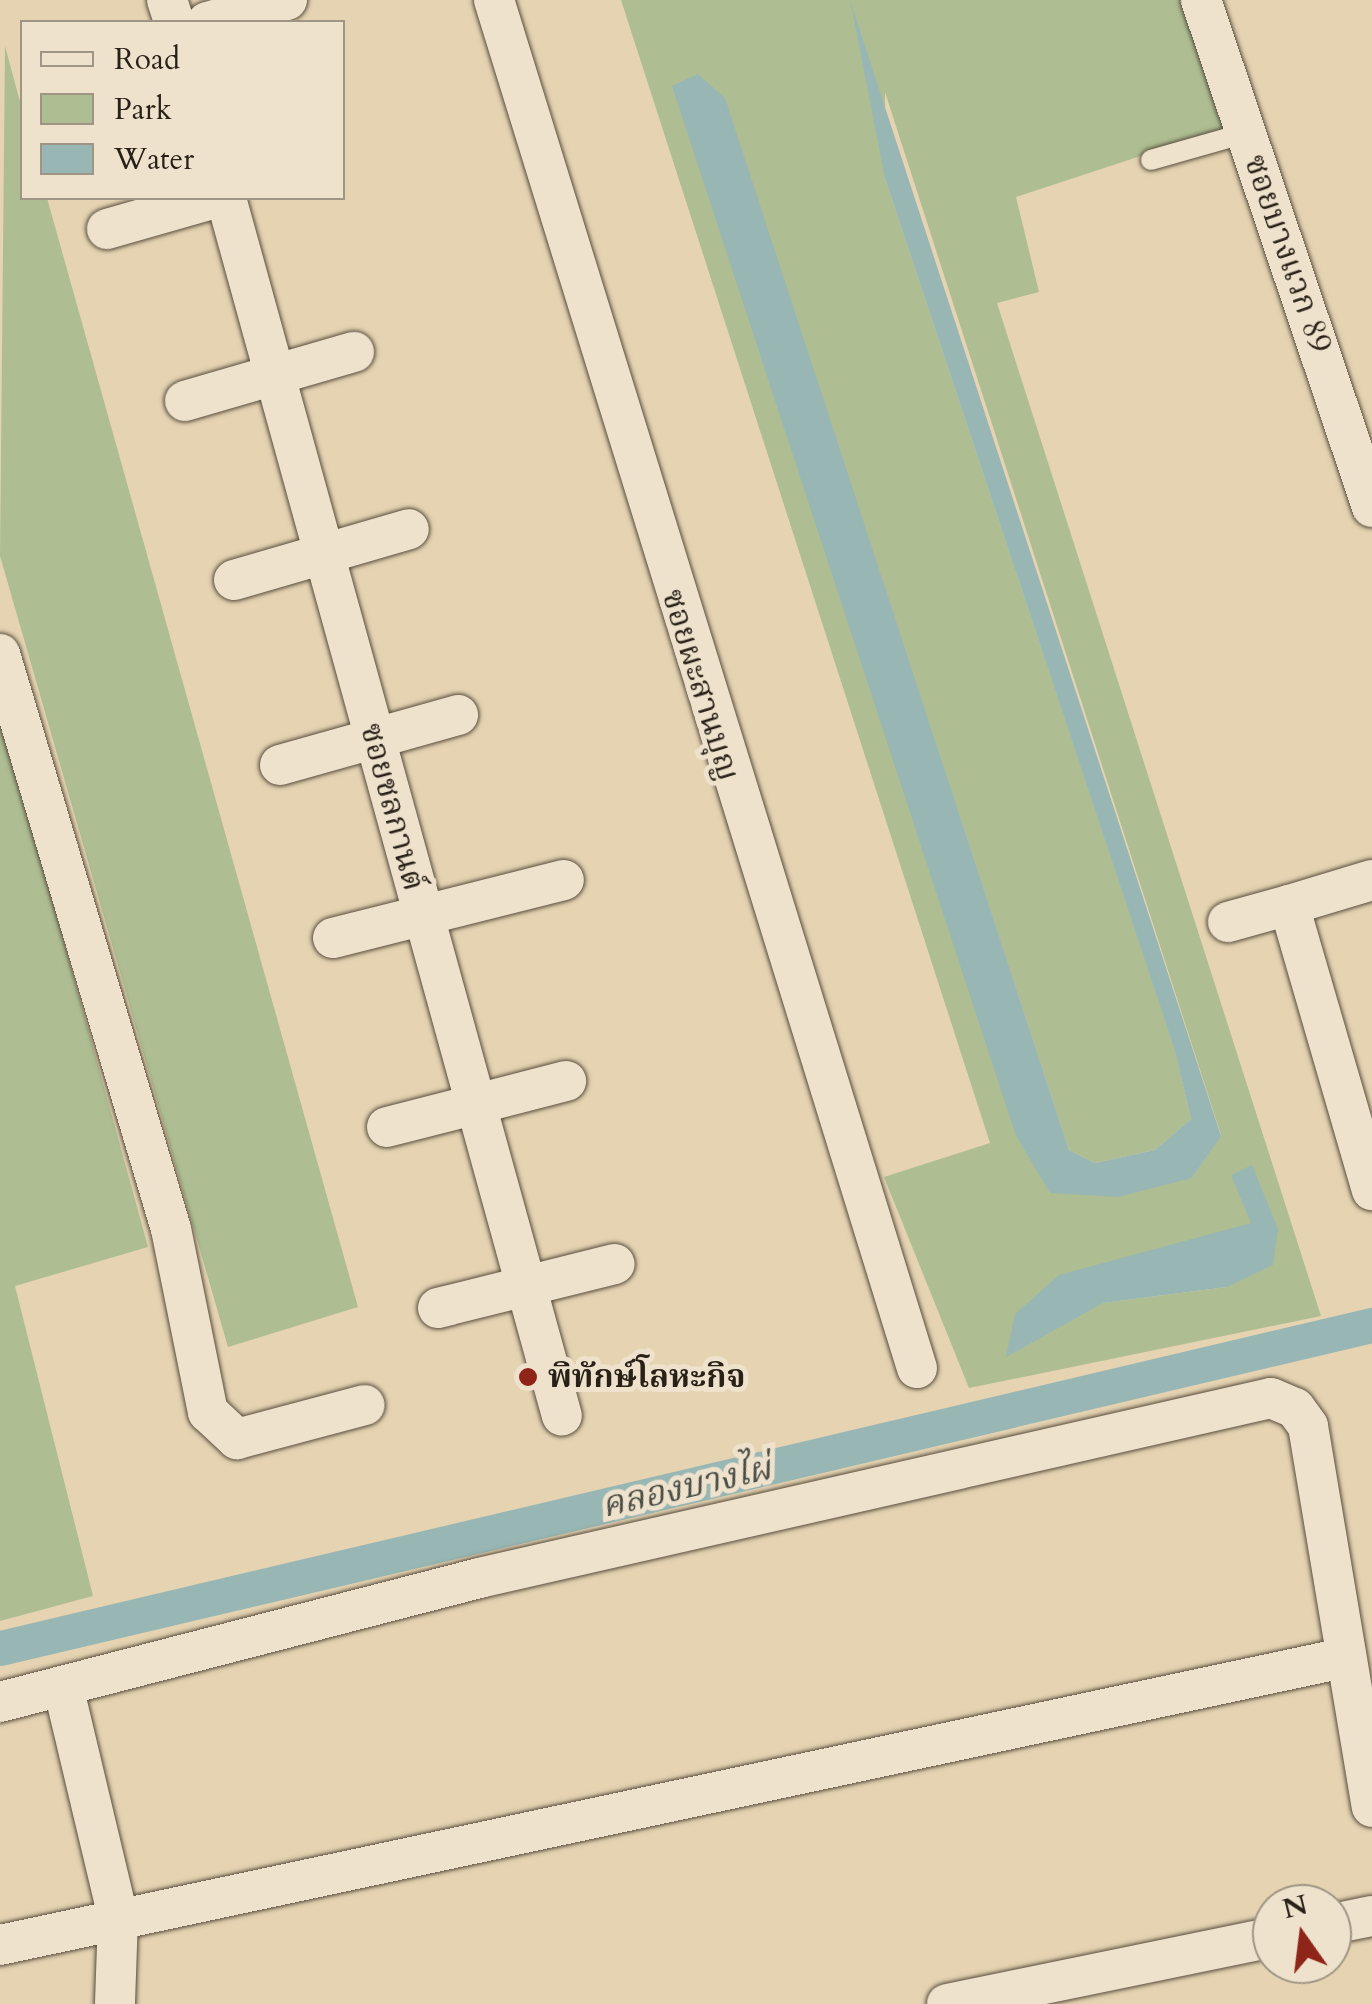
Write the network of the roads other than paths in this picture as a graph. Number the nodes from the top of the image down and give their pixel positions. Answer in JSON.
{"nodes":[{"id":1,"x":287,"y":0,"type":"edge"},
{"id":2,"x":494,"y":0,"type":"edge"},
{"id":3,"x":1201,"y":0,"type":"edge"},
{"id":4,"x":214,"y":20,"type":"edge"},
{"id":5,"x":1246,"y":133,"type":"junction"},
{"id":6,"x":1151,"y":160,"type":"dead end"},
{"id":7,"x":209,"y":200,"type":"edge"},
{"id":8,"x":227,"y":200,"type":"edge"},
{"id":9,"x":107,"y":229,"type":"dead end"},
{"id":10,"x":354,"y":352,"type":"dead end"},
{"id":11,"x":275,"y":376,"type":"junction"},
{"id":12,"x":184,"y":401,"type":"dead end"},
{"id":13,"x":1372,"y":507,"type":"edge"},
{"id":14,"x":409,"y":529,"type":"dead end"},
{"id":15,"x":323,"y":554,"type":"junction"},
{"id":16,"x":234,"y":580,"type":"dead end"},
{"id":17,"x":0,"y":654,"type":"edge"},
{"id":18,"x":458,"y":715,"type":"dead end"},
{"id":19,"x":374,"y":739,"type":"junction"},
{"id":20,"x":280,"y":765,"type":"dead end"},
{"id":21,"x":564,"y":880,"type":"dead end"},
{"id":22,"x":1372,"y":880,"type":"edge"},
{"id":23,"x":1288,"y":906,"type":"junction"},
{"id":24,"x":422,"y":916,"type":"junction"},
{"id":25,"x":1228,"y":922,"type":"dead end"},
{"id":26,"x":333,"y":938,"type":"dead end"},
{"id":27,"x":566,"y":1081,"type":"dead end"},
{"id":28,"x":477,"y":1104,"type":"junction"},
{"id":29,"x":388,"y":1127,"type":"dead end"},
{"id":30,"x":1372,"y":1190,"type":"edge"},
{"id":31,"x":614,"y":1264,"type":"dead end"},
{"id":32,"x":528,"y":1287,"type":"junction"},
{"id":33,"x":438,"y":1308,"type":"dead end"},
{"id":34,"x":917,"y":1368,"type":"dead end"},
{"id":35,"x":365,"y":1405,"type":"dead end"},
{"id":36,"x":562,"y":1416,"type":"dead end"},
{"id":37,"x":1343,"y":1658,"type":"junction"},
{"id":38,"x":63,"y":1686,"type":"junction"},
{"id":39,"x":0,"y":1702,"type":"edge"},
{"id":40,"x":1372,"y":1808,"type":"edge"},
{"id":41,"x":118,"y":1918,"type":"junction"},
{"id":42,"x":1252,"y":1940,"type":"edge"},
{"id":43,"x":0,"y":1945,"type":"edge"},
{"id":44,"x":115,"y":2004,"type":"edge"},
{"id":45,"x":946,"y":2004,"type":"edge"}],
"edges":[{"from":1,"to":4,"type":"street"},
{"from":2,"to":34,"type":"street","name":"ซอยผะสานบุญ"},
{"from":3,"to":5,"type":"street","name":"ซอยบางแวก 89"},
{"from":5,"to":6,"type":"lane"},
{"from":5,"to":13,"type":"street","name":"ซอยบางแวก 89"},
{"from":7,"to":9,"type":"street"},
{"from":8,"to":11,"type":"street","name":"ซอยชลกานต์"},
{"from":10,"to":11,"type":"street"},
{"from":11,"to":12,"type":"street"},
{"from":11,"to":15,"type":"street","name":"ซอยชลกานต์"},
{"from":14,"to":15,"type":"street"},
{"from":15,"to":16,"type":"street"},
{"from":15,"to":19,"type":"street","name":"ซอยชลกานต์"},
{"from":17,"to":35,"type":"street"},
{"from":18,"to":19,"type":"street"},
{"from":19,"to":20,"type":"street"},
{"from":19,"to":24,"type":"street","name":"ซอยชลกานต์"},
{"from":21,"to":24,"type":"street"},
{"from":22,"to":23,"type":"street"},
{"from":23,"to":25,"type":"street"},
{"from":23,"to":30,"type":"street"},
{"from":24,"to":26,"type":"street"},
{"from":24,"to":28,"type":"street","name":"ซอยชลกานต์"},
{"from":27,"to":28,"type":"street"},
{"from":28,"to":29,"type":"street"},
{"from":28,"to":32,"type":"street","name":"ซอยชลกานต์"},
{"from":31,"to":32,"type":"street"},
{"from":32,"to":33,"type":"street"},
{"from":32,"to":36,"type":"street","name":"ซอยชลกานต์"},
{"from":37,"to":38,"type":"street"},
{"from":37,"to":40,"type":"street"},
{"from":37,"to":41,"type":"street"},
{"from":38,"to":39,"type":"street"},
{"from":38,"to":41,"type":"street"},
{"from":41,"to":43,"type":"street"},
{"from":41,"to":44,"type":"street"},
{"from":42,"to":45,"type":"street"}]}
